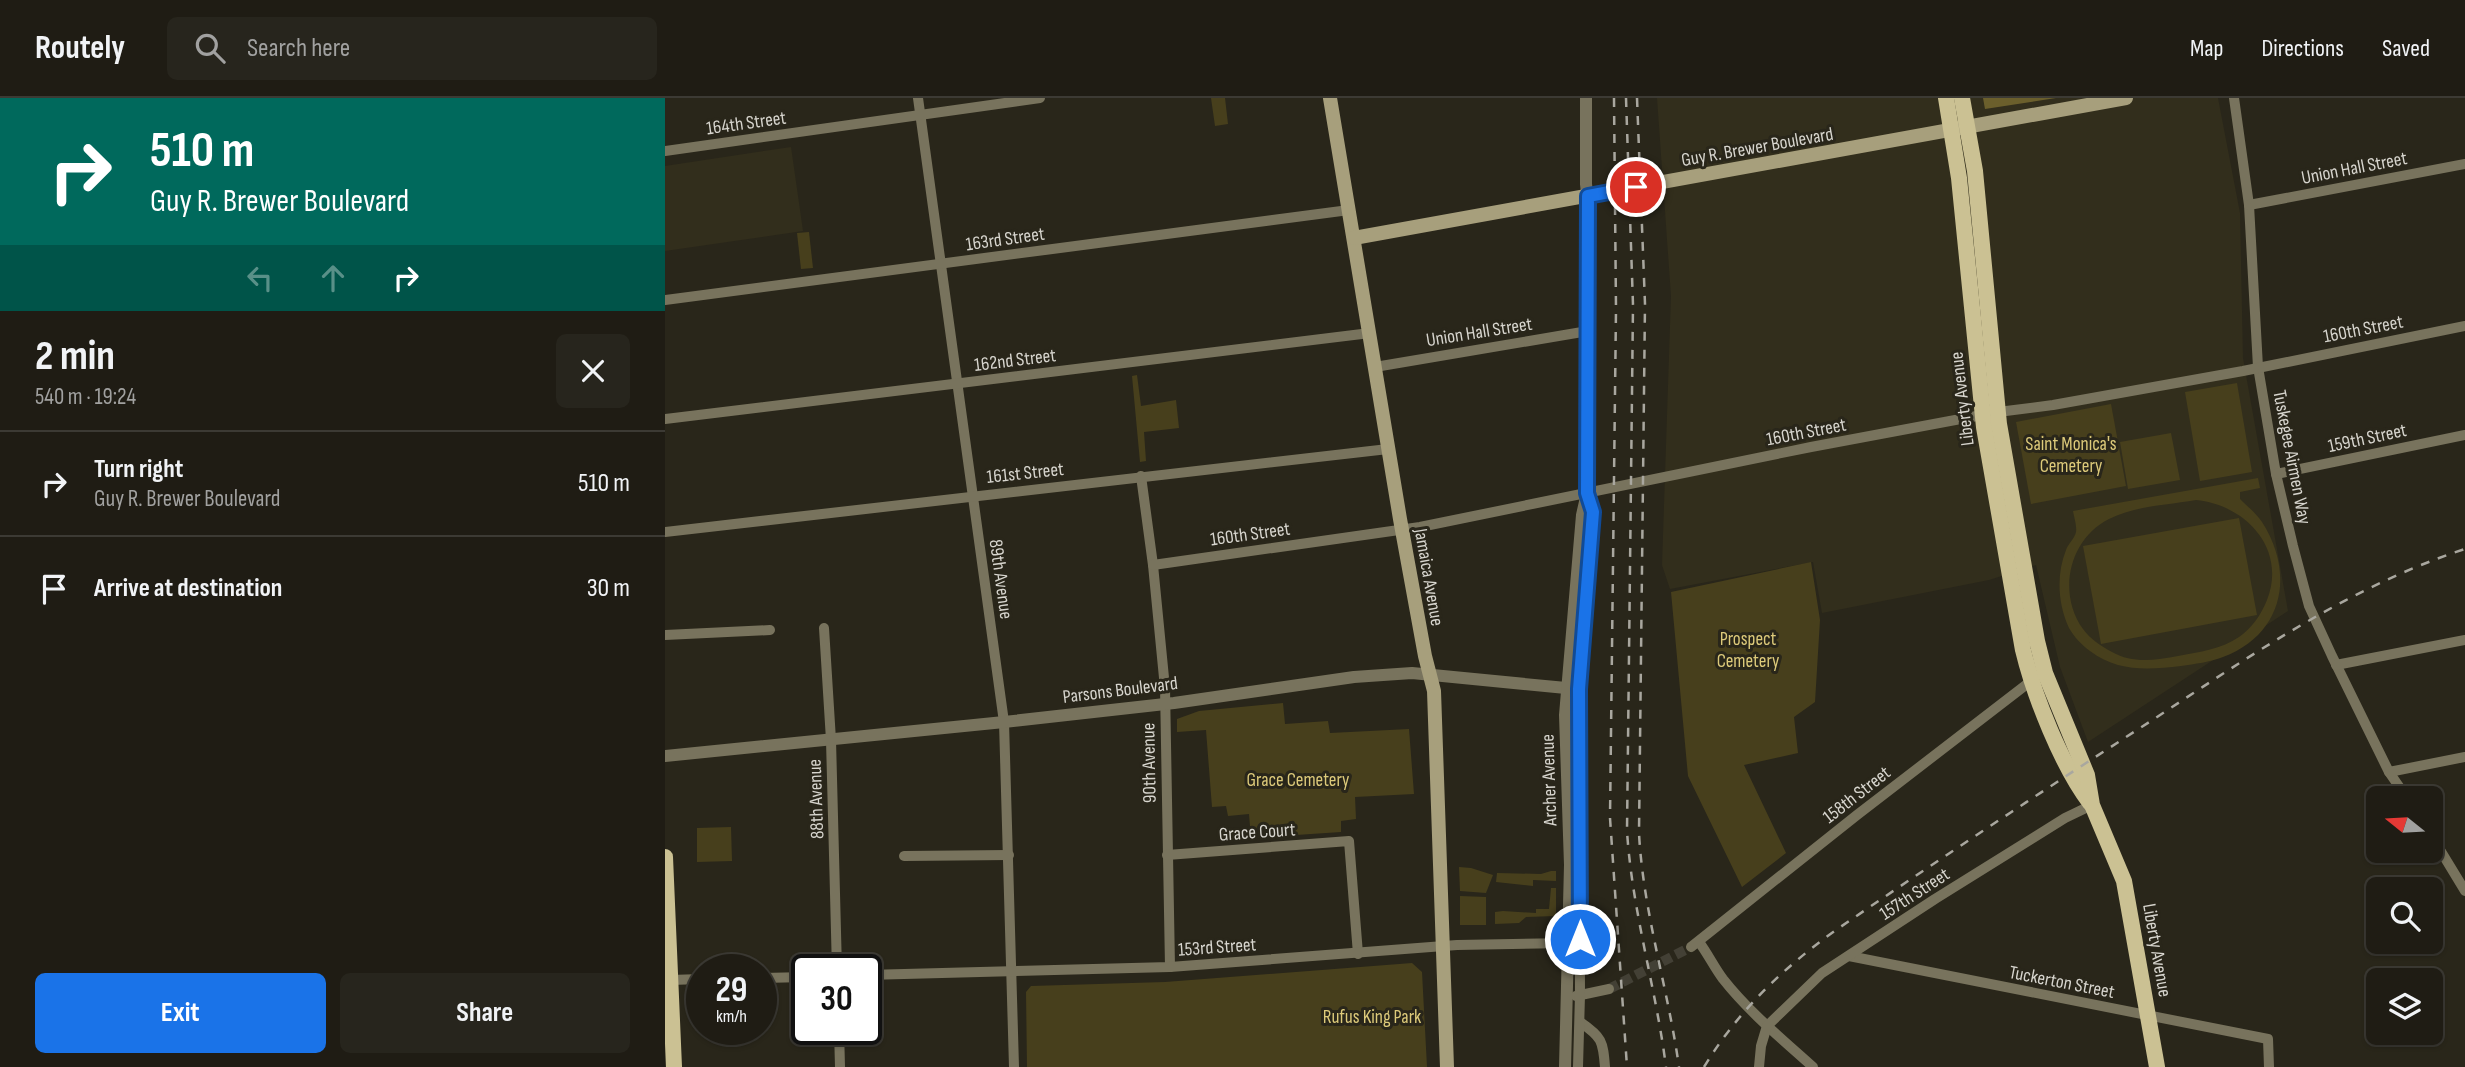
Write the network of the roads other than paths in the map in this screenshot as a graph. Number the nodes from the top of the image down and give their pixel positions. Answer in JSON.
{"nodes":[{"id":1,"x":918,"y":98,"type":"edge"},
{"id":2,"x":1040,"y":98,"type":"edge"},
{"id":3,"x":1329,"y":98,"type":"edge"},
{"id":4,"x":1586,"y":98,"type":"edge"},
{"id":5,"x":1946,"y":98,"type":"edge"},
{"id":6,"x":1962,"y":98,"type":"edge"},
{"id":7,"x":2126,"y":98,"type":"edge"},
{"id":8,"x":2234,"y":98,"type":"edge"},
{"id":9,"x":920,"y":115,"type":"junction"},
{"id":10,"x":1960,"y":128,"type":"junction"},
{"id":11,"x":665,"y":151,"type":"edge"},
{"id":12,"x":2465,"y":164,"type":"edge"},
{"id":13,"x":1588,"y":196,"type":"junction"},
{"id":14,"x":2249,"y":205,"type":"junction"},
{"id":15,"x":1349,"y":210,"type":"junction"},
{"id":16,"x":1354,"y":238,"type":"junction"},
{"id":17,"x":940,"y":264,"type":"junction"},
{"id":18,"x":665,"y":300,"type":"edge"},
{"id":19,"x":2465,"y":326,"type":"edge"},
{"id":20,"x":1588,"y":331,"type":"junction"},
{"id":21,"x":1370,"y":333,"type":"junction"},
{"id":22,"x":1375,"y":367,"type":"junction"},
{"id":23,"x":2258,"y":367,"type":"junction"},
{"id":24,"x":957,"y":384,"type":"junction"},
{"id":25,"x":1990,"y":414,"type":"junction"},
{"id":26,"x":665,"y":419,"type":"edge"},
{"id":27,"x":2465,"y":435,"type":"edge"},
{"id":28,"x":1388,"y":449,"type":"junction"},
{"id":29,"x":2276,"y":474,"type":"junction"},
{"id":30,"x":1141,"y":476,"type":"junction"},
{"id":31,"x":1587,"y":493,"type":"junction"},
{"id":32,"x":973,"y":495,"type":"junction"},
{"id":33,"x":1403,"y":531,"type":"junction"},
{"id":34,"x":665,"y":532,"type":"edge"},
{"id":35,"x":1153,"y":565,"type":"junction"},
{"id":36,"x":824,"y":628,"type":"dead end"},
{"id":37,"x":771,"y":630,"type":"dead end"},
{"id":38,"x":665,"y":635,"type":"edge"},
{"id":39,"x":2465,"y":640,"type":"edge"},
{"id":40,"x":2336,"y":665,"type":"junction"},
{"id":41,"x":1430,"y":674,"type":"junction"},
{"id":42,"x":2038,"y":677,"type":"junction"},
{"id":43,"x":1572,"y":688,"type":"junction"},
{"id":44,"x":1164,"y":704,"type":"junction"},
{"id":45,"x":1004,"y":722,"type":"junction"},
{"id":46,"x":831,"y":740,"type":"junction"},
{"id":47,"x":665,"y":756,"type":"edge"},
{"id":48,"x":2465,"y":757,"type":"edge"},
{"id":49,"x":2389,"y":772,"type":"junction"},
{"id":50,"x":2399,"y":786,"type":"edge"},
{"id":51,"x":2092,"y":805,"type":"junction"},
{"id":52,"x":2443,"y":851,"type":"edge"},
{"id":53,"x":1009,"y":855,"type":"junction"},
{"id":54,"x":1167,"y":855,"type":"junction"},
{"id":55,"x":904,"y":856,"type":"dead end"},
{"id":56,"x":665,"y":857,"type":"edge"},
{"id":57,"x":2461,"y":875,"type":"edge"},
{"id":58,"x":2465,"y":891,"type":"edge"},
{"id":59,"x":1569,"y":943,"type":"junction"},
{"id":60,"x":1441,"y":946,"type":"junction"},
{"id":61,"x":837,"y":954,"type":"edge"},
{"id":62,"x":1358,"y":954,"type":"junction"},
{"id":63,"x":1849,"y":956,"type":"junction"},
{"id":64,"x":1170,"y":967,"type":"junction"},
{"id":65,"x":1010,"y":971,"type":"junction"},
{"id":66,"x":882,"y":975,"type":"edge"},
{"id":67,"x":670,"y":980,"type":"junction"},
{"id":68,"x":686,"y":980,"type":"edge"},
{"id":69,"x":1609,"y":989,"type":"tunnel mouth"},
{"id":70,"x":1574,"y":996,"type":"junction"},
{"id":71,"x":2148,"y":1016,"type":"junction"},
{"id":72,"x":1580,"y":1022,"type":"junction"},
{"id":73,"x":1767,"y":1026,"type":"junction"},
{"id":74,"x":839,"y":1045,"type":"edge"},
{"id":75,"x":674,"y":1067,"type":"edge"},
{"id":76,"x":840,"y":1067,"type":"edge"},
{"id":77,"x":1014,"y":1067,"type":"edge"},
{"id":78,"x":1447,"y":1067,"type":"edge"},
{"id":79,"x":1565,"y":1067,"type":"edge"},
{"id":80,"x":1578,"y":1067,"type":"edge"},
{"id":81,"x":1605,"y":1067,"type":"edge"},
{"id":82,"x":1759,"y":1067,"type":"edge"},
{"id":83,"x":1813,"y":1067,"type":"edge"},
{"id":84,"x":2157,"y":1067,"type":"edge"},
{"id":85,"x":2269,"y":1067,"type":"edge"}],
"edges":[{"from":1,"to":9,"type":"street","name":"89th Avenue"},
{"from":2,"to":9,"type":"street","name":"164th Street"},
{"from":3,"to":15,"type":"main road","name":"Jamaica Avenue"},
{"from":4,"to":13,"type":"street","name":"Archer Avenue"},
{"from":5,"to":10,"type":"main road","name":"Liberty Avenue"},
{"from":6,"to":10,"type":"main road","name":"Liberty Avenue"},
{"from":7,"to":10,"type":"main road","name":"Guy R. Brewer Boulevard"},
{"from":8,"to":14,"type":"street","name":"Tuskegee Airmen Way"},
{"from":9,"to":11,"type":"street","name":"164th Street"},
{"from":9,"to":17,"type":"street","name":"89th Avenue"},
{"from":10,"to":13,"type":"main road","name":"Guy R. Brewer Boulevard"},
{"from":10,"to":25,"type":"main road","name":"Liberty Avenue"},
{"from":12,"to":14,"type":"street","name":"Union Hall Street"},
{"from":13,"to":16,"type":"main road","name":"Guy R. Brewer Boulevard"},
{"from":13,"to":20,"type":"street","name":"Archer Avenue"},
{"from":14,"to":23,"type":"street","name":"Tuskegee Airmen Way"},
{"from":15,"to":16,"type":"main road","name":"Jamaica Avenue"},
{"from":15,"to":17,"type":"street","name":"163rd Street"},
{"from":16,"to":21,"type":"main road","name":"Jamaica Avenue"},
{"from":17,"to":18,"type":"street","name":"163rd Street"},
{"from":17,"to":24,"type":"street","name":"89th Avenue"},
{"from":19,"to":23,"type":"street","name":"160th Street"},
{"from":20,"to":22,"type":"street","name":"Union Hall Street"},
{"from":20,"to":31,"type":"street","name":"Archer Avenue"},
{"from":21,"to":22,"type":"main road","name":"Jamaica Avenue"},
{"from":21,"to":24,"type":"street","name":"162nd Street"},
{"from":22,"to":28,"type":"main road","name":"Jamaica Avenue"},
{"from":23,"to":25,"type":"street","name":"160th Street"},
{"from":23,"to":29,"type":"street","name":"Tuskegee Airmen Way"},
{"from":24,"to":26,"type":"street","name":"162nd Street"},
{"from":24,"to":32,"type":"street","name":"89th Avenue"},
{"from":25,"to":31,"type":"street","name":"160th Street"},
{"from":25,"to":42,"type":"main road","name":"Liberty Avenue"},
{"from":27,"to":29,"type":"street","name":"159th Street"},
{"from":28,"to":30,"type":"street","name":"161st Street"},
{"from":28,"to":33,"type":"main road","name":"Jamaica Avenue"},
{"from":29,"to":40,"type":"street","name":"Tuskegee Airmen Way"},
{"from":30,"to":32,"type":"street","name":"161st Street"},
{"from":30,"to":35,"type":"street","name":"90th Avenue"},
{"from":31,"to":33,"type":"street","name":"160th Street"},
{"from":31,"to":43,"type":"street","name":"Archer Avenue"},
{"from":32,"to":34,"type":"street","name":"161st Street"},
{"from":32,"to":45,"type":"street","name":"89th Avenue"},
{"from":33,"to":35,"type":"street","name":"160th Street"},
{"from":33,"to":41,"type":"main road","name":"Jamaica Avenue"},
{"from":35,"to":44,"type":"street","name":"90th Avenue"},
{"from":36,"to":46,"type":"street","name":"88th Avenue"},
{"from":37,"to":38,"type":"street"},
{"from":39,"to":40,"type":"street"},
{"from":40,"to":49,"type":"street","name":"Tuskegee Airmen Way"},
{"from":41,"to":43,"type":"street","name":"Parsons Boulevard"},
{"from":41,"to":44,"type":"street","name":"Parsons Boulevard"},
{"from":41,"to":60,"type":"main road","name":"Jamaica Avenue"},
{"from":42,"to":51,"type":"main road","name":"Liberty Avenue"},
{"from":42,"to":73,"type":"street","name":"158th Street"},
{"from":43,"to":59,"type":"street","name":"Archer Avenue"},
{"from":43,"to":70,"type":"street","name":"Archer Avenue"},
{"from":44,"to":45,"type":"street","name":"Parsons Boulevard"},
{"from":44,"to":54,"type":"street","name":"90th Avenue"},
{"from":45,"to":46,"type":"street","name":"Parsons Boulevard"},
{"from":45,"to":53,"type":"street","name":"89th Avenue"},
{"from":46,"to":47,"type":"street","name":"Parsons Boulevard"},
{"from":46,"to":61,"type":"street","name":"88th Avenue"},
{"from":48,"to":49,"type":"street"},
{"from":49,"to":50,"type":"street","name":"Tuskegee Airmen Way"},
{"from":51,"to":63,"type":"street","name":"157th Street"},
{"from":51,"to":71,"type":"main road","name":"Liberty Avenue"},
{"from":52,"to":57,"type":"street"},
{"from":53,"to":55,"type":"street"},
{"from":53,"to":65,"type":"street","name":"89th Avenue"},
{"from":54,"to":62,"type":"street","name":"Grace Court"},
{"from":54,"to":64,"type":"street","name":"90th Avenue"},
{"from":56,"to":67,"type":"main road"},
{"from":57,"to":58,"type":"street"},
{"from":59,"to":60,"type":"street","name":"153rd Street"},
{"from":59,"to":70,"type":"street","name":"Archer Avenue"},
{"from":60,"to":62,"type":"street","name":"153rd Street"},
{"from":60,"to":78,"type":"main road","name":"Jamaica Avenue"},
{"from":62,"to":64,"type":"street","name":"153rd Street"},
{"from":63,"to":71,"type":"street","name":"Tuckerton Street"},
{"from":63,"to":73,"type":"street","name":"157th Street"},
{"from":64,"to":65,"type":"street","name":"153rd Street"},
{"from":65,"to":66,"type":"street","name":"153rd Street"},
{"from":65,"to":77,"type":"street","name":"89th Avenue"},
{"from":67,"to":68,"type":"street"},
{"from":67,"to":75,"type":"main road"},
{"from":69,"to":70,"type":"street"},
{"from":70,"to":72,"type":"street","name":"Archer Avenue"},
{"from":70,"to":79,"type":"street","name":"Archer Avenue"},
{"from":71,"to":84,"type":"main road","name":"Liberty Avenue"},
{"from":71,"to":85,"type":"street","name":"Tuckerton Street"},
{"from":72,"to":80,"type":"street","name":"Archer Avenue"},
{"from":72,"to":81,"type":"street"},
{"from":73,"to":82,"type":"street"},
{"from":73,"to":83,"type":"street"},
{"from":74,"to":76,"type":"street"}]}
